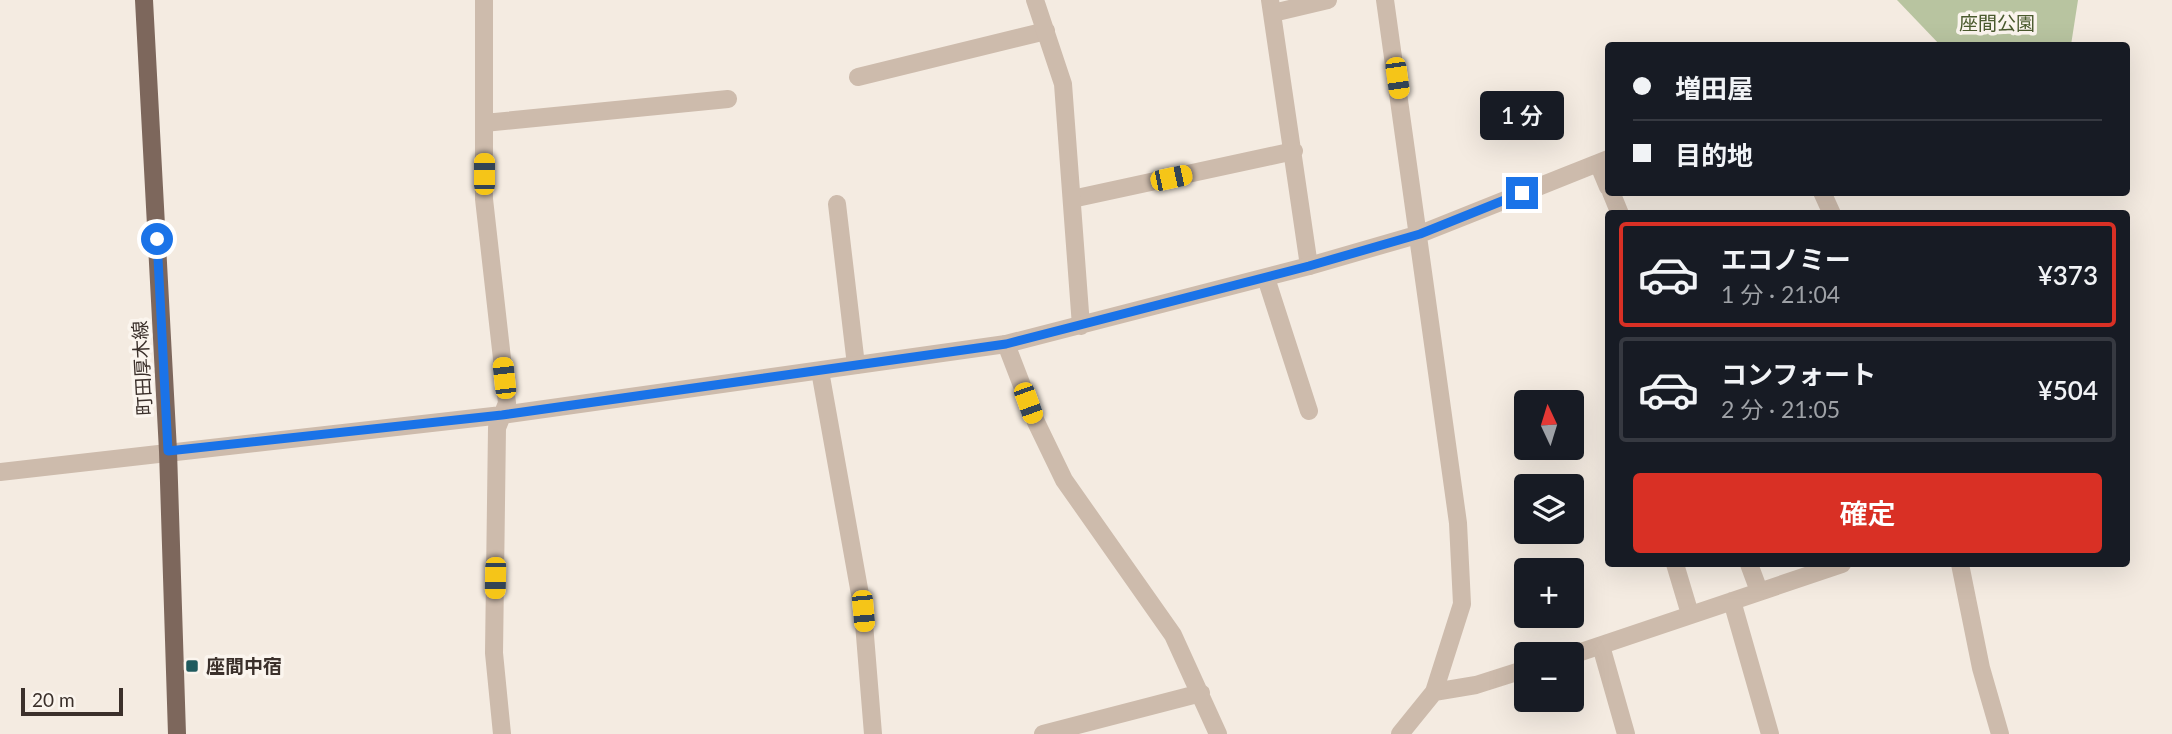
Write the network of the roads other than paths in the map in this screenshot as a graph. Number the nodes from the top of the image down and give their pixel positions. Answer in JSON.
{"nodes":[{"id":1,"x":144,"y":0,"type":"edge"},
{"id":2,"x":484,"y":0,"type":"edge"},
{"id":3,"x":1035,"y":0,"type":"edge"},
{"id":4,"x":1328,"y":0,"type":"edge"},
{"id":5,"x":1385,"y":0,"type":"edge"},
{"id":6,"x":1272,"y":6,"type":"edge"},
{"id":7,"x":1046,"y":31,"type":"junction"},
{"id":8,"x":858,"y":77,"type":"dead end"},
{"id":9,"x":728,"y":99,"type":"dead end"},
{"id":10,"x":484,"y":123,"type":"junction"},
{"id":11,"x":1294,"y":150,"type":"junction"},
{"id":12,"x":1603,"y":161,"type":"edge"},
{"id":13,"x":1072,"y":199,"type":"junction"},
{"id":14,"x":837,"y":204,"type":"dead end"},
{"id":15,"x":1420,"y":234,"type":"junction"},
{"id":16,"x":1309,"y":266,"type":"junction"},
{"id":17,"x":1266,"y":278,"type":"junction"},
{"id":18,"x":1081,"y":326,"type":"junction"},
{"id":19,"x":1006,"y":344,"type":"junction"},
{"id":20,"x":856,"y":365,"type":"junction"},
{"id":21,"x":820,"y":371,"type":"junction"},
{"id":22,"x":1309,"y":411,"type":"dead end"},
{"id":23,"x":502,"y":415,"type":"junction"},
{"id":24,"x":168,"y":451,"type":"junction"},
{"id":25,"x":0,"y":472,"type":"edge"},
{"id":26,"x":1676,"y":567,"type":"edge"},
{"id":27,"x":1750,"y":567,"type":"edge"},
{"id":28,"x":1833,"y":567,"type":"edge"},
{"id":29,"x":1961,"y":567,"type":"edge"},
{"id":30,"x":1759,"y":591,"type":"junction"},
{"id":31,"x":1732,"y":601,"type":"junction"},
{"id":32,"x":1690,"y":614,"type":"junction"},
{"id":33,"x":1601,"y":646,"type":"junction"},
{"id":34,"x":1584,"y":651,"type":"edge"},
{"id":35,"x":1514,"y":673,"type":"edge"},
{"id":36,"x":1434,"y":692,"type":"junction"},
{"id":37,"x":1200,"y":693,"type":"junction"},
{"id":38,"x":177,"y":734,"type":"edge"},
{"id":39,"x":502,"y":734,"type":"edge"},
{"id":40,"x":873,"y":734,"type":"edge"},
{"id":41,"x":1043,"y":734,"type":"edge"},
{"id":42,"x":1218,"y":734,"type":"edge"},
{"id":43,"x":1400,"y":734,"type":"edge"},
{"id":44,"x":1626,"y":734,"type":"edge"},
{"id":45,"x":1770,"y":734,"type":"edge"},
{"id":46,"x":2000,"y":734,"type":"edge"}],
"edges":[{"from":1,"to":24,"type":"main road","name":"町田厚木線"},
{"from":2,"to":10,"type":"street"},
{"from":3,"to":7,"type":"street"},
{"from":4,"to":6,"type":"street"},
{"from":5,"to":15,"type":"street"},
{"from":6,"to":11,"type":"street"},
{"from":7,"to":8,"type":"street"},
{"from":7,"to":13,"type":"street"},
{"from":9,"to":10,"type":"street"},
{"from":10,"to":23,"type":"street"},
{"from":11,"to":13,"type":"street"},
{"from":11,"to":16,"type":"street"},
{"from":12,"to":15,"type":"street"},
{"from":13,"to":18,"type":"street"},
{"from":14,"to":20,"type":"street"},
{"from":15,"to":16,"type":"street"},
{"from":15,"to":36,"type":"street"},
{"from":16,"to":17,"type":"street"},
{"from":17,"to":18,"type":"street"},
{"from":17,"to":22,"type":"street"},
{"from":18,"to":19,"type":"street"},
{"from":19,"to":20,"type":"street"},
{"from":19,"to":37,"type":"street"},
{"from":20,"to":21,"type":"street"},
{"from":21,"to":23,"type":"street"},
{"from":21,"to":40,"type":"street"},
{"from":23,"to":24,"type":"street"},
{"from":23,"to":39,"type":"street"},
{"from":24,"to":25,"type":"street"},
{"from":24,"to":38,"type":"main road","name":"町田厚木線"},
{"from":26,"to":32,"type":"street"},
{"from":27,"to":30,"type":"street"},
{"from":28,"to":30,"type":"street"},
{"from":29,"to":46,"type":"street"},
{"from":30,"to":31,"type":"street"},
{"from":31,"to":32,"type":"street"},
{"from":31,"to":45,"type":"street"},
{"from":32,"to":33,"type":"street"},
{"from":33,"to":34,"type":"street"},
{"from":33,"to":44,"type":"street"},
{"from":35,"to":36,"type":"street"},
{"from":36,"to":43,"type":"street"},
{"from":37,"to":41,"type":"street"},
{"from":37,"to":42,"type":"street"}]}
